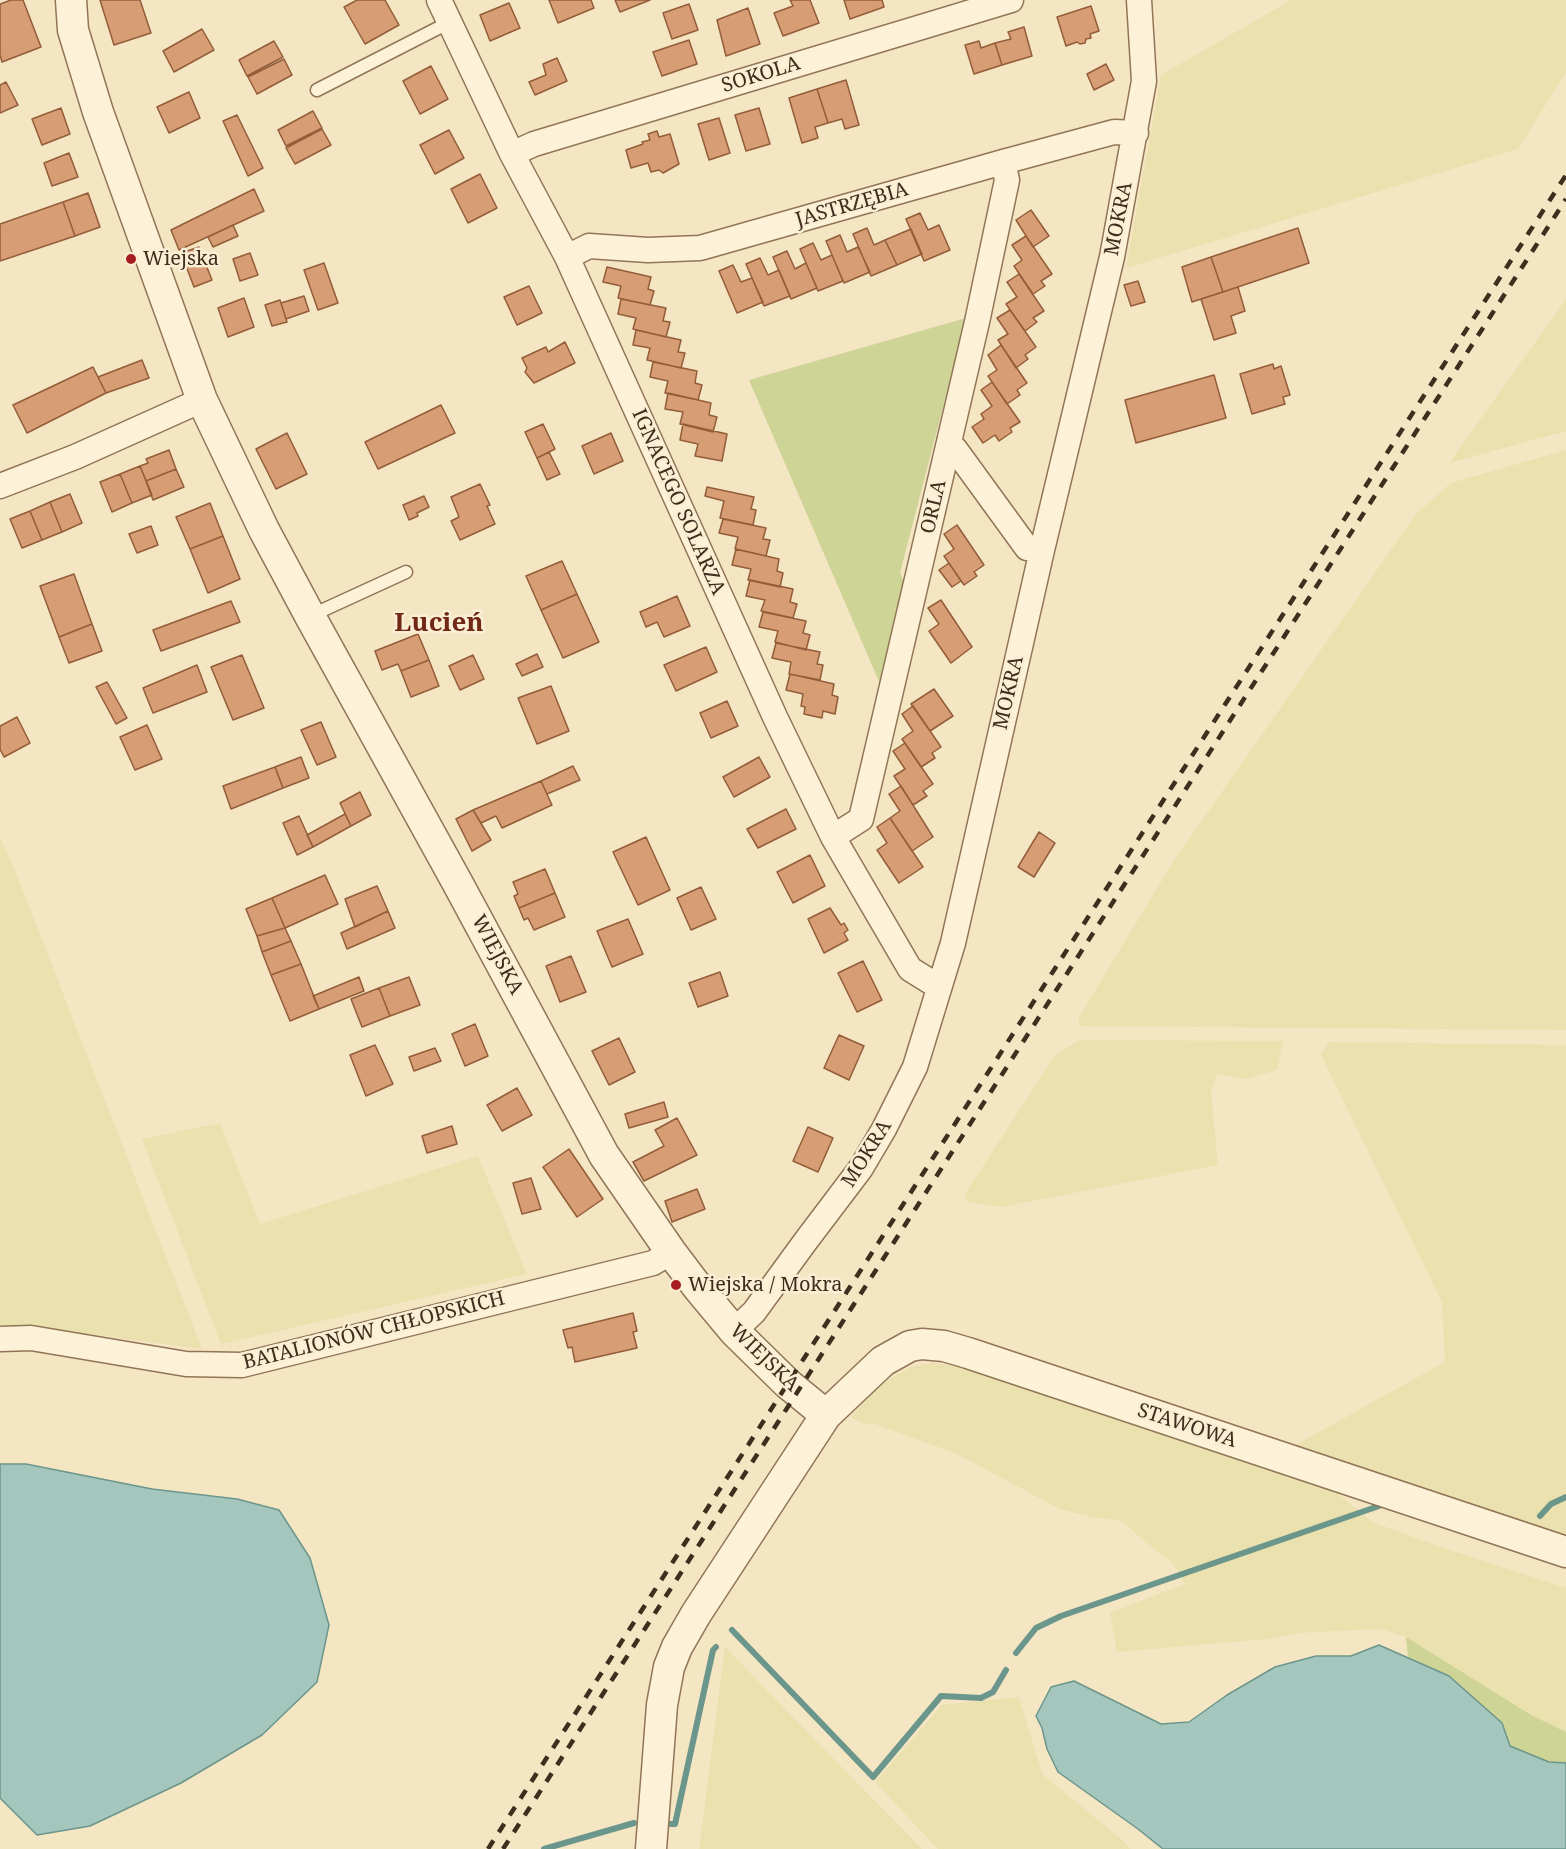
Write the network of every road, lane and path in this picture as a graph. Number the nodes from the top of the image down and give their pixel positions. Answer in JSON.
{"nodes":[{"id":1,"x":71,"y":0,"type":"edge"},
{"id":2,"x":1011,"y":0,"type":"edge"},
{"id":3,"x":1139,"y":0,"type":"edge"},
{"id":4,"x":444,"y":6,"type":"edge"},
{"id":5,"x":317,"y":90,"type":"dead end"},
{"id":6,"x":1136,"y":133,"type":"junction"},
{"id":7,"x":512,"y":154,"type":"junction"},
{"id":8,"x":1003,"y":162,"type":"junction"},
{"id":9,"x":567,"y":257,"type":"junction"},
{"id":10,"x":202,"y":400,"type":"junction"},
{"id":11,"x":948,"y":446,"type":"junction"},
{"id":12,"x":0,"y":486,"type":"edge"},
{"id":13,"x":1042,"y":550,"type":"junction"},
{"id":14,"x":406,"y":572,"type":"dead end"},
{"id":15,"x":310,"y":616,"type":"junction"},
{"id":16,"x":833,"y":837,"type":"junction"},
{"id":17,"x":939,"y":987,"type":"junction"},
{"id":18,"x":671,"y":1252,"type":"junction"},
{"id":19,"x":734,"y":1331,"type":"junction"},
{"id":20,"x":0,"y":1339,"type":"edge"},
{"id":21,"x":826,"y":1415,"type":"junction"},
{"id":22,"x":1566,"y":1552,"type":"edge"},
{"id":23,"x":651,"y":1849,"type":"edge"}],
"edges":[{"from":1,"to":10,"type":"street","name":"WIEJSKA"},
{"from":2,"to":7,"type":"street","name":"SOKOLA"},
{"from":3,"to":6,"type":"street","name":"MOKRA"},
{"from":4,"to":5,"type":"lane"},
{"from":4,"to":7,"type":"street","name":"IGNACEGO SOLARZA"},
{"from":6,"to":8,"type":"street","name":"JASTRZĘBIA"},
{"from":6,"to":13,"type":"street","name":"MOKRA"},
{"from":7,"to":9,"type":"street","name":"IGNACEGO SOLARZA"},
{"from":8,"to":9,"type":"street","name":"JASTRZĘBIA"},
{"from":8,"to":11,"type":"street","name":"ORLA"},
{"from":9,"to":16,"type":"street","name":"IGNACEGO SOLARZA"},
{"from":10,"to":12,"type":"street"},
{"from":10,"to":15,"type":"street","name":"WIEJSKA"},
{"from":11,"to":13,"type":"street"},
{"from":11,"to":16,"type":"street","name":"ORLA"},
{"from":13,"to":17,"type":"street","name":"MOKRA"},
{"from":14,"to":15,"type":"lane"},
{"from":15,"to":18,"type":"street","name":"WIEJSKA"},
{"from":16,"to":17,"type":"street","name":"IGNACEGO SOLARZA"},
{"from":17,"to":19,"type":"street","name":"MOKRA"},
{"from":18,"to":19,"type":"street","name":"WIEJSKA"},
{"from":18,"to":20,"type":"street","name":"BATALIONÓW CHŁOPSKICH"},
{"from":19,"to":21,"type":"street","name":"WIEJSKA"},
{"from":21,"to":22,"type":"street","name":"STAWOWA"},
{"from":21,"to":23,"type":"street"}]}
